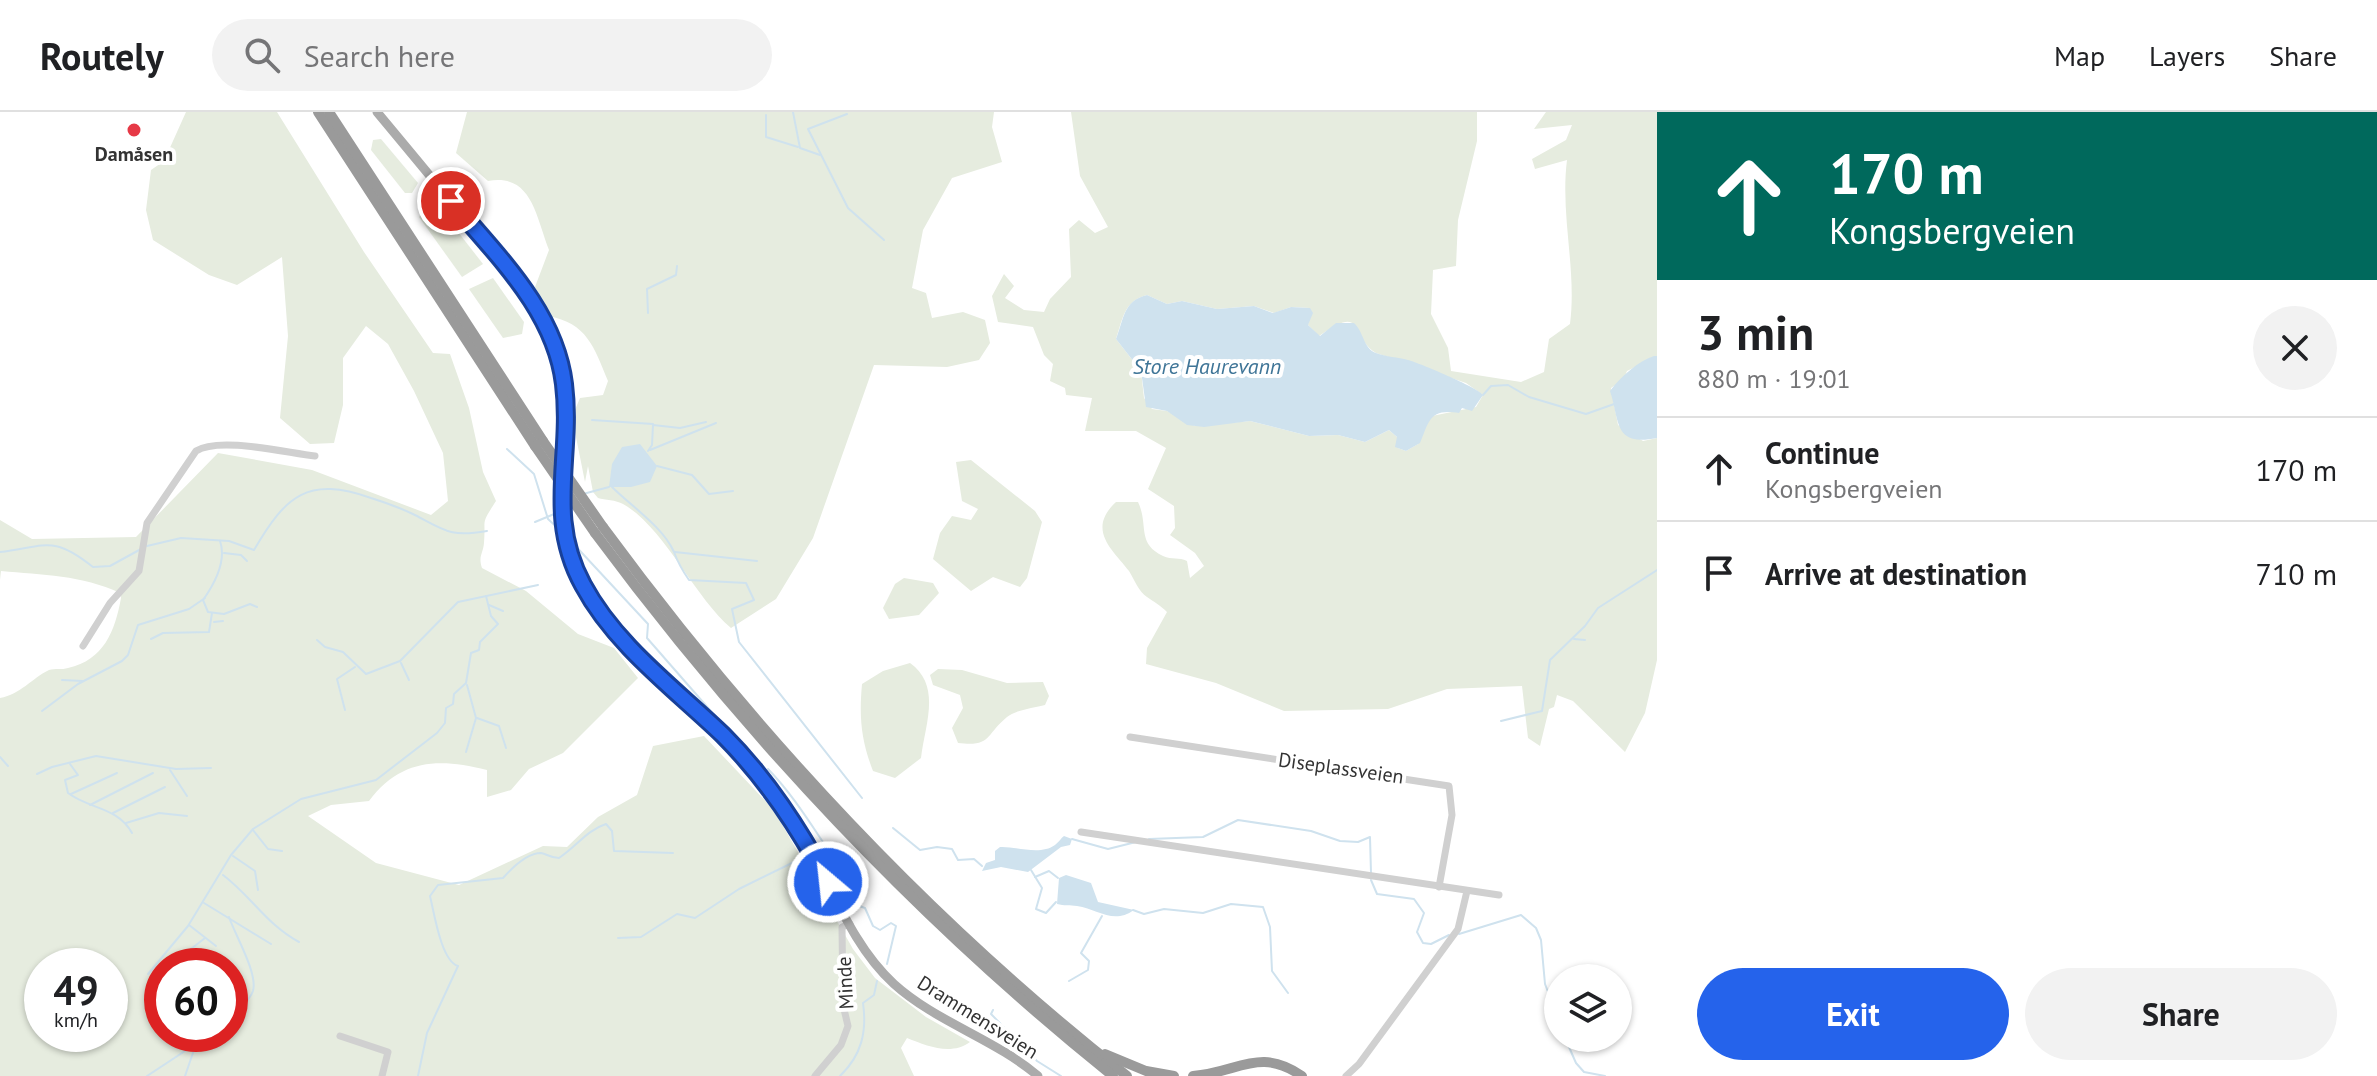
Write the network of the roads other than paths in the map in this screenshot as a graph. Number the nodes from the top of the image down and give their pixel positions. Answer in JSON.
{"nodes":[{"id":1,"x":318,"y":112,"type":"edge"},
{"id":2,"x":329,"y":112,"type":"edge"},
{"id":3,"x":377,"y":112,"type":"edge"},
{"id":4,"x":539,"y":443,"type":"junction"},
{"id":5,"x":315,"y":456,"type":"dead end"},
{"id":6,"x":599,"y":530,"type":"junction"},
{"id":7,"x":83,"y":646,"type":"dead end"},
{"id":8,"x":1130,"y":737,"type":"dead end"},
{"id":9,"x":1081,"y":832,"type":"dead end"},
{"id":10,"x":1439,"y":887,"type":"junction"},
{"id":11,"x":1467,"y":891,"type":"junction"},
{"id":12,"x":1499,"y":895,"type":"dead end"},
{"id":13,"x":846,"y":925,"type":"junction"},
{"id":14,"x":340,"y":1036,"type":"dead end"},
{"id":15,"x":1092,"y":1048,"type":"junction"},
{"id":16,"x":1355,"y":1072,"type":"edge"},
{"id":17,"x":382,"y":1076,"type":"edge"},
{"id":18,"x":815,"y":1076,"type":"edge"},
{"id":19,"x":1038,"y":1076,"type":"edge"},
{"id":20,"x":1113,"y":1076,"type":"edge"},
{"id":21,"x":1127,"y":1076,"type":"edge"},
{"id":22,"x":1174,"y":1076,"type":"edge"},
{"id":23,"x":1193,"y":1076,"type":"edge"},
{"id":24,"x":1234,"y":1076,"type":"edge"},
{"id":25,"x":1295,"y":1076,"type":"edge"},
{"id":26,"x":1302,"y":1076,"type":"edge"},
{"id":27,"x":1346,"y":1076,"type":"edge"}],
"edges":[{"from":1,"to":4,"type":"highway"},
{"from":2,"to":4,"type":"highway"},
{"from":3,"to":13,"type":"main road","name":"Drammensveien"},
{"from":4,"to":6,"type":"highway","bridge":true},
{"from":5,"to":7,"type":"street"},
{"from":6,"to":15,"type":"highway"},
{"from":6,"to":20,"type":"highway"},
{"from":8,"to":10,"type":"street","name":"Diseplassveien"},
{"from":9,"to":10,"type":"street"},
{"from":10,"to":11,"type":"street"},
{"from":11,"to":12,"type":"street"},
{"from":11,"to":16,"type":"street"},
{"from":13,"to":18,"type":"street","name":"Minde"},
{"from":13,"to":19,"type":"main road","name":"Drammensveien"},
{"from":14,"to":17,"type":"street"},
{"from":15,"to":21,"type":"highway"},
{"from":15,"to":22,"type":"highway"},
{"from":16,"to":27,"type":"street"},
{"from":23,"to":26,"type":"highway"},
{"from":24,"to":25,"type":"highway"}]}
